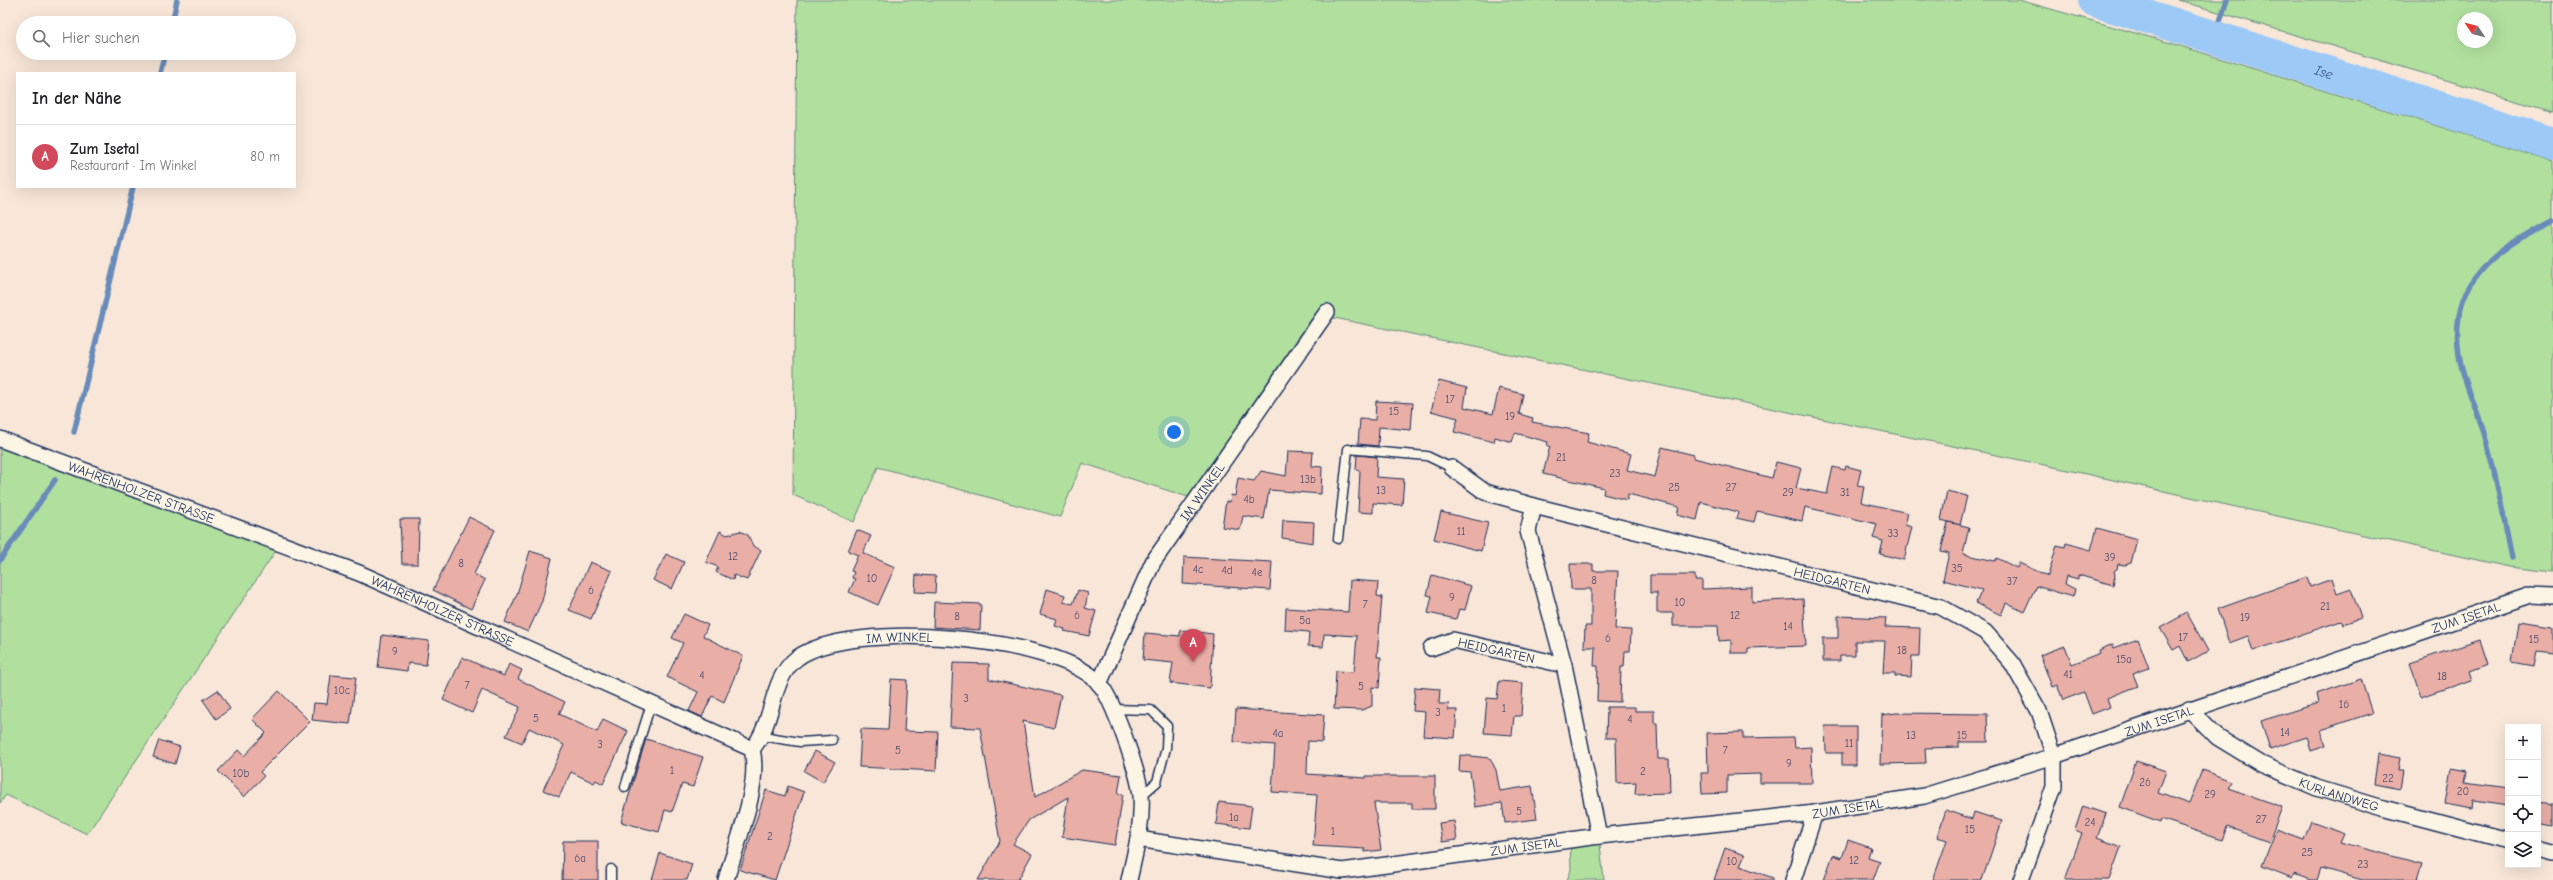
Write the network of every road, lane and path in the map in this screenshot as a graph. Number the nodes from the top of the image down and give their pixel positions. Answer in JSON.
{"nodes":[{"id":1,"x":1327,"y":312,"type":"dead end"},
{"id":2,"x":0,"y":439,"type":"edge"},
{"id":3,"x":1452,"y":468,"type":"joint"},
{"id":4,"x":1534,"y":506,"type":"junction"},
{"id":5,"x":1338,"y":539,"type":"dead end"},
{"id":6,"x":2553,"y":596,"type":"edge"},
{"id":7,"x":1431,"y":648,"type":"dead end"},
{"id":8,"x":1564,"y":665,"type":"junction"},
{"id":9,"x":1099,"y":684,"type":"junction"},
{"id":10,"x":651,"y":704,"type":"junction"},
{"id":11,"x":1112,"y":708,"type":"junction"},
{"id":12,"x":2189,"y":709,"type":"junction"},
{"id":13,"x":762,"y":736,"type":"junction"},
{"id":14,"x":832,"y":740,"type":"dead end"},
{"id":15,"x":752,"y":749,"type":"junction"},
{"id":16,"x":2054,"y":756,"type":"junction"},
{"id":17,"x":625,"y":787,"type":"dead end"},
{"id":18,"x":1141,"y":796,"type":"junction"},
{"id":19,"x":1815,"y":813,"type":"junction"},
{"id":20,"x":1599,"y":836,"type":"junction"},
{"id":21,"x":1138,"y":839,"type":"junction"},
{"id":22,"x":2505,"y":840,"type":"edge"},
{"id":23,"x":2541,"y":849,"type":"edge"},
{"id":24,"x":2553,"y":852,"type":"edge"},
{"id":25,"x":611,"y":869,"type":"dead end"},
{"id":26,"x":1340,"y":875,"type":"edge"},
{"id":27,"x":611,"y":880,"type":"edge"},
{"id":28,"x":726,"y":880,"type":"edge"},
{"id":29,"x":1129,"y":880,"type":"edge"},
{"id":30,"x":1793,"y":880,"type":"edge"},
{"id":31,"x":2021,"y":880,"type":"edge"}],
"edges":[{"from":1,"to":9,"type":"street","name":"IM WINKEL"},
{"from":2,"to":10,"type":"street","name":"WAHRENHOLZER STRASSE"},
{"from":3,"to":4,"type":"street","name":"HEIDGARTEN"},
{"from":3,"to":5,"type":"lane"},
{"from":4,"to":8,"type":"street"},
{"from":4,"to":16,"type":"street","name":"HEIDGARTEN"},
{"from":6,"to":12,"type":"street","name":"ZUM ISETAL"},
{"from":7,"to":8,"type":"street","name":"HEIDGARTEN"},
{"from":8,"to":20,"type":"street"},
{"from":9,"to":11,"type":"street","name":"IM WINKEL"},
{"from":9,"to":13,"type":"street","name":"IM WINKEL"},
{"from":10,"to":15,"type":"street","name":"WAHRENHOLZER STRASSE"},
{"from":10,"to":17,"type":"lane"},
{"from":11,"to":18,"type":"street","name":"IM WINKEL"},
{"from":11,"to":18,"type":"lane"},
{"from":12,"to":16,"type":"street","name":"ZUM ISETAL"},
{"from":12,"to":22,"type":"street","name":"KURLANDWEG"},
{"from":13,"to":14,"type":"lane"},
{"from":13,"to":15,"type":"street","name":"IM WINKEL"},
{"from":15,"to":28,"type":"street"},
{"from":16,"to":19,"type":"street","name":"ZUM ISETAL"},
{"from":16,"to":31,"type":"street","name":"HEIDGARTEN"},
{"from":18,"to":21,"type":"street","name":"IM WINKEL"},
{"from":19,"to":20,"type":"street","name":"ZUM ISETAL"},
{"from":19,"to":30,"type":"street"},
{"from":20,"to":26,"type":"street","name":"ZUM ISETAL"},
{"from":21,"to":26,"type":"street","name":"ZUM ISETAL"},
{"from":21,"to":29,"type":"street","name":"IM WINKEL"},
{"from":23,"to":24,"type":"street"},
{"from":25,"to":27,"type":"lane"}]}
